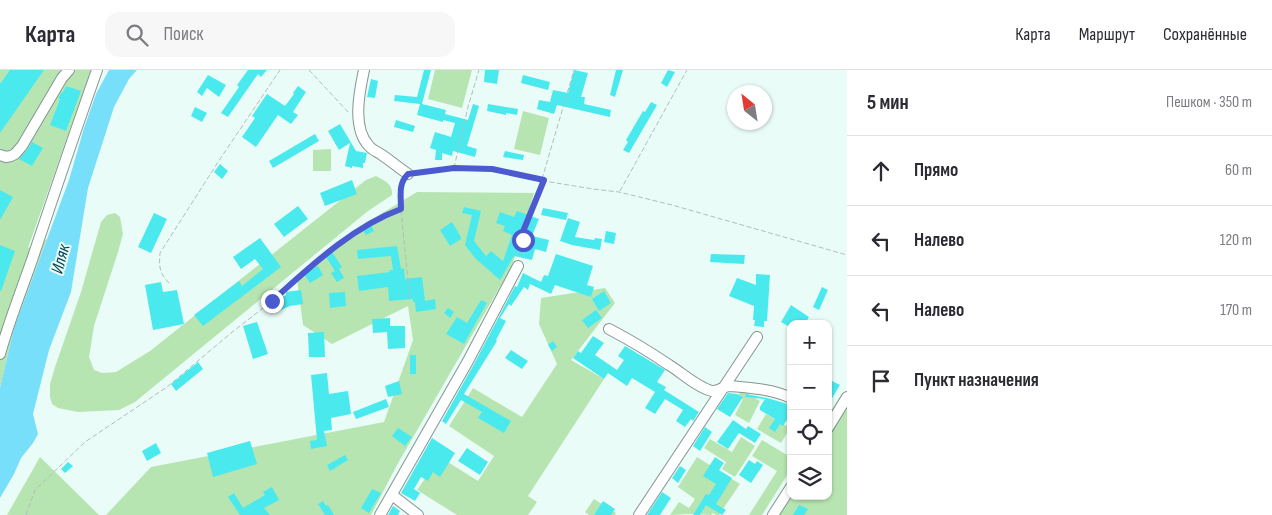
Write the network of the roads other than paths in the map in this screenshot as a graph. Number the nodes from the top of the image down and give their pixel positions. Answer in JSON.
{"nodes":[{"id":1,"x":69,"y":70,"type":"edge"},
{"id":2,"x":96,"y":70,"type":"edge"},
{"id":3,"x":364,"y":70,"type":"edge"},
{"id":4,"x":0,"y":155,"type":"edge"},
{"id":5,"x":408,"y":174,"type":"road end"},
{"id":6,"x":518,"y":266,"type":"road end"},
{"id":7,"x":609,"y":329,"type":"dead end"},
{"id":8,"x":757,"y":337,"type":"dead end"},
{"id":9,"x":0,"y":354,"type":"edge"},
{"id":10,"x":725,"y":386,"type":"junction"},
{"id":11,"x":787,"y":396,"type":"edge"},
{"id":12,"x":847,"y":397,"type":"edge"},
{"id":13,"x":843,"y":411,"type":"edge"},
{"id":14,"x":832,"y":421,"type":"edge"},
{"id":15,"x":787,"y":493,"type":"edge"},
{"id":16,"x":392,"y":495,"type":"junction"},
{"id":17,"x":380,"y":515,"type":"edge"},
{"id":18,"x":418,"y":515,"type":"edge"},
{"id":19,"x":639,"y":515,"type":"edge"},
{"id":20,"x":773,"y":515,"type":"edge"}],
"edges":[{"from":1,"to":4,"type":"street"},
{"from":2,"to":9,"type":"street"},
{"from":3,"to":5,"type":"street"},
{"from":6,"to":16,"type":"street"},
{"from":7,"to":10,"type":"street"},
{"from":8,"to":10,"type":"street"},
{"from":10,"to":11,"type":"street"},
{"from":10,"to":19,"type":"street"},
{"from":12,"to":13,"type":"street"},
{"from":13,"to":14,"type":"street"},
{"from":15,"to":20,"type":"street"},
{"from":16,"to":17,"type":"street"},
{"from":16,"to":18,"type":"street"}]}
